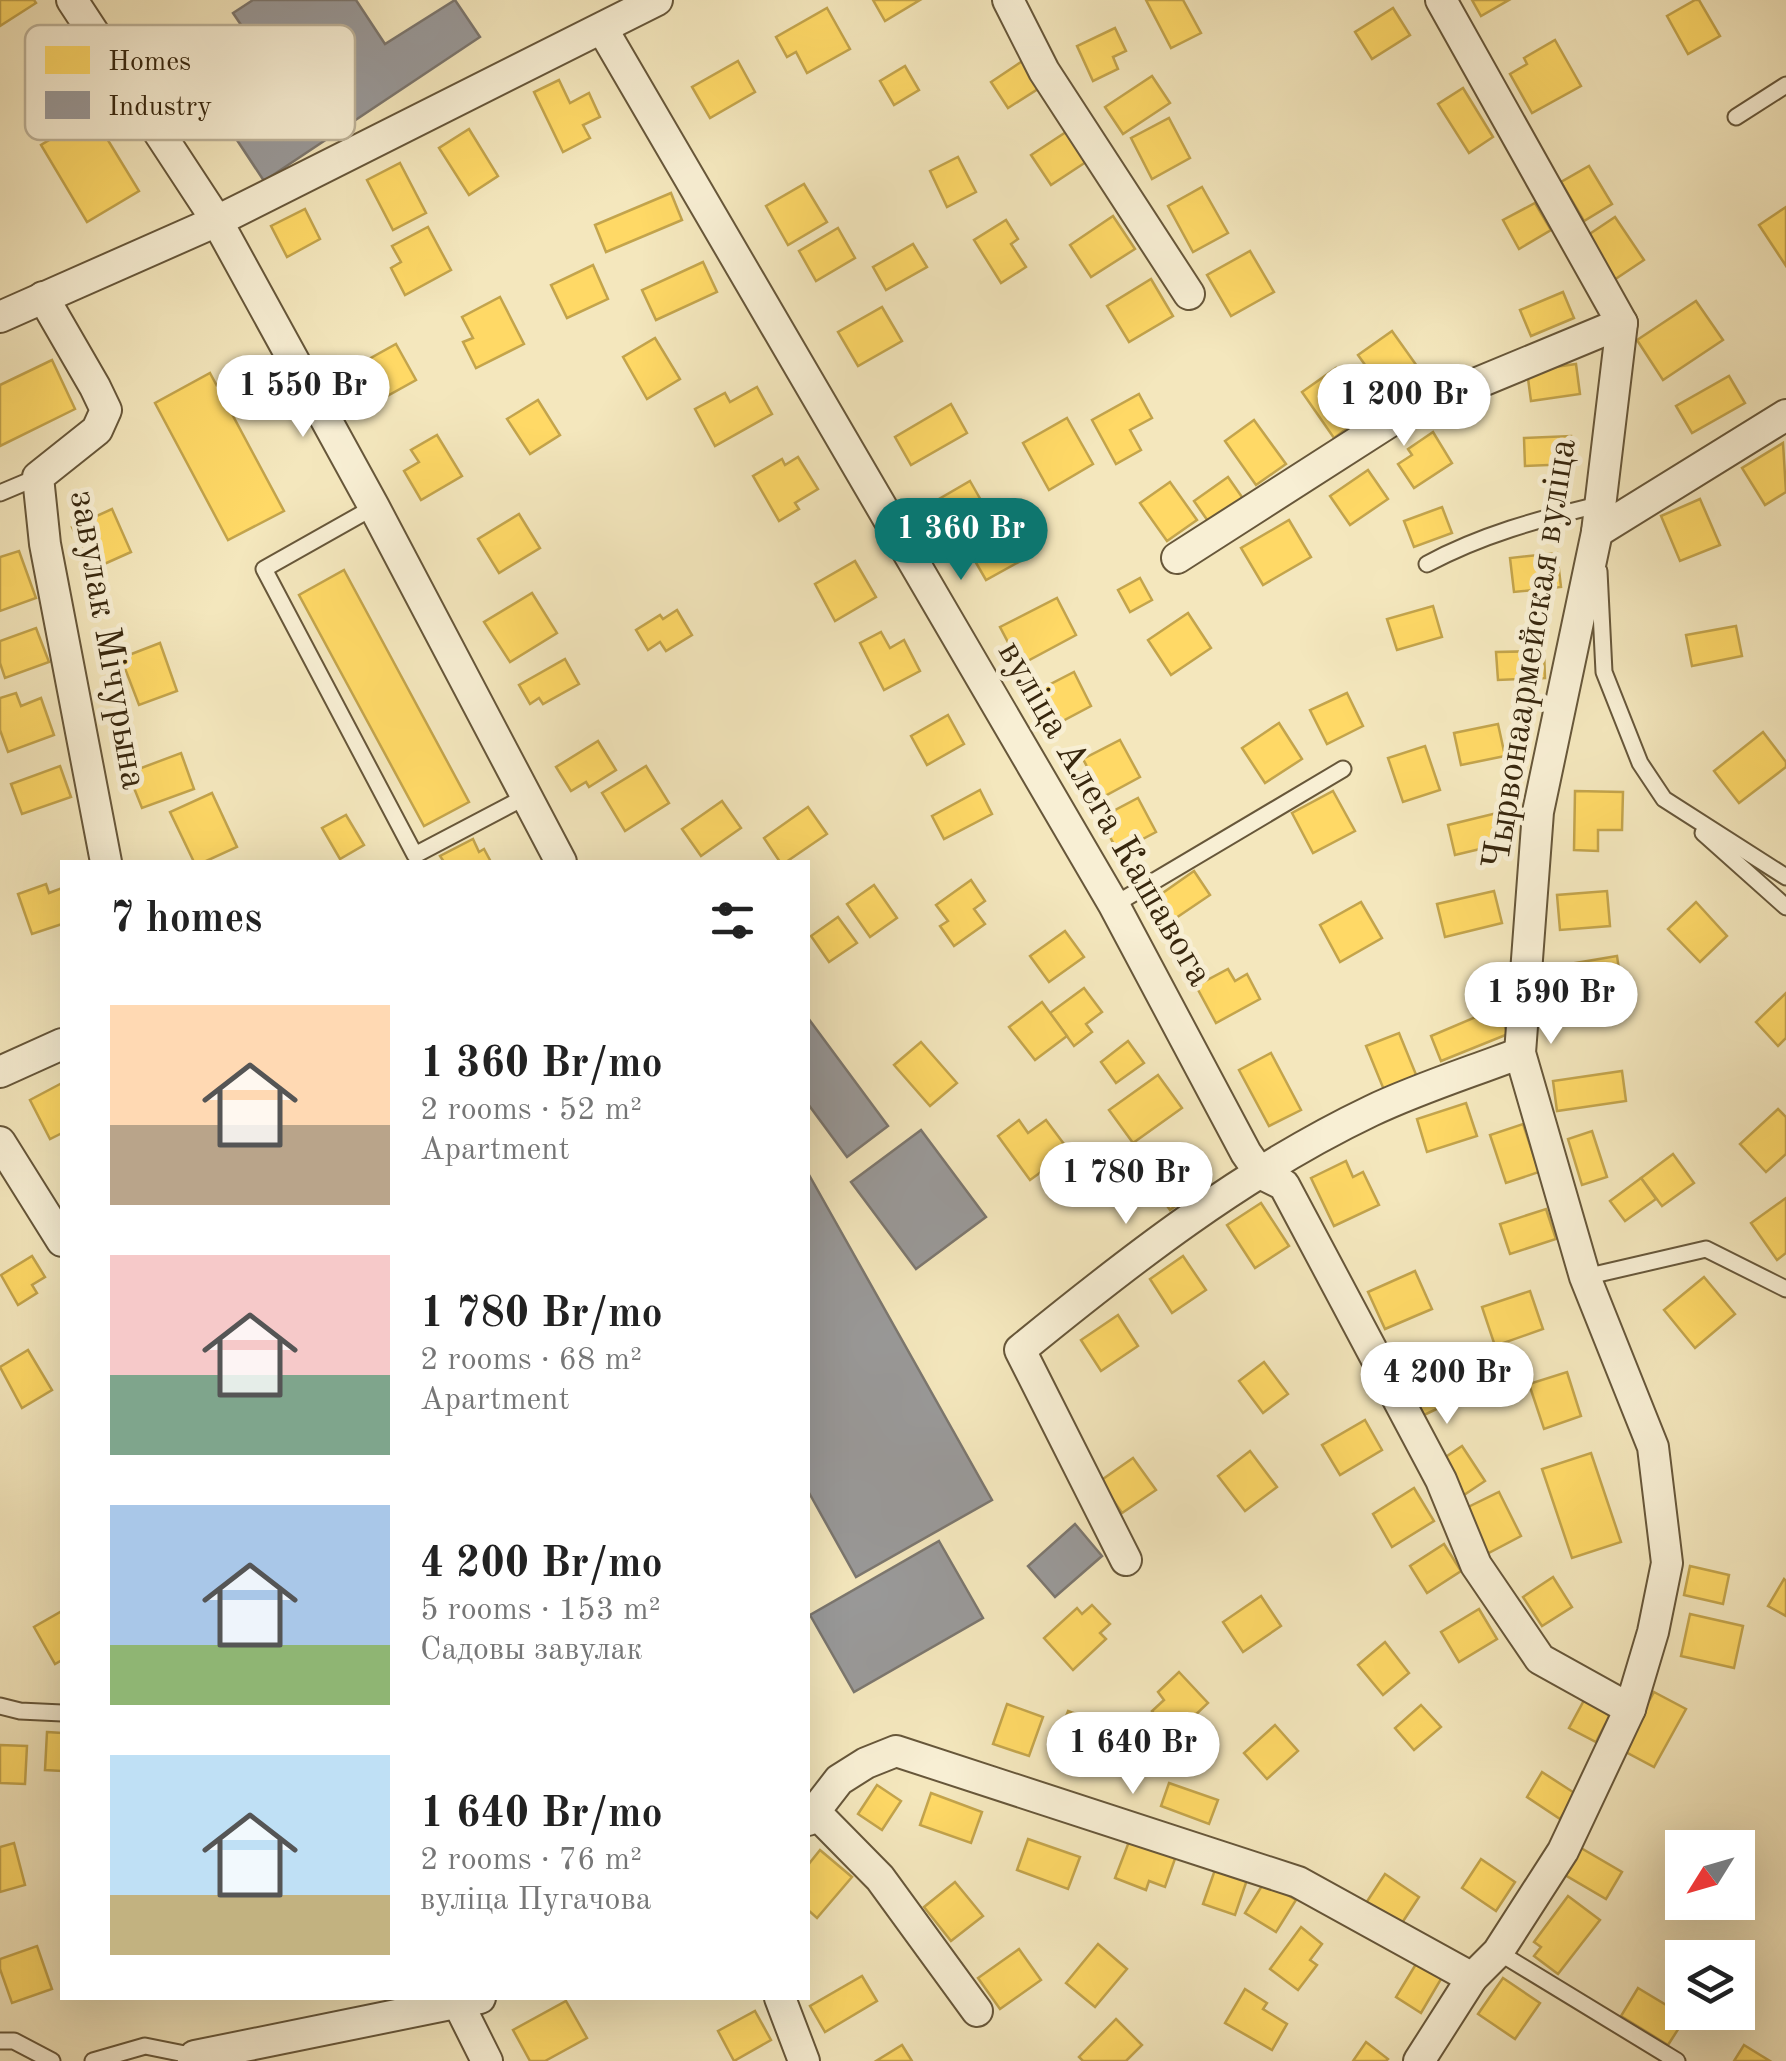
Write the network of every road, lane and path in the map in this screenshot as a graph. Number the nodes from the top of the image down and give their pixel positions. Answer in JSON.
{"nodes":[{"id":1,"x":72,"y":0,"type":"edge"},
{"id":2,"x":657,"y":0,"type":"edge"},
{"id":3,"x":1008,"y":0,"type":"edge"},
{"id":4,"x":1440,"y":0,"type":"edge"},
{"id":5,"x":88,"y":25,"type":"edge"},
{"id":6,"x":603,"y":30,"type":"junction"},
{"id":7,"x":1786,"y":85,"type":"edge"},
{"id":8,"x":1736,"y":117,"type":"dead end"},
{"id":9,"x":164,"y":140,"type":"edge"},
{"id":10,"x":217,"y":221,"type":"junction"},
{"id":11,"x":1189,"y":294,"type":"dead end"},
{"id":12,"x":44,"y":297,"type":"junction"},
{"id":13,"x":0,"y":318,"type":"edge"},
{"id":14,"x":1622,"y":323,"type":"junction"},
{"id":15,"x":1786,"y":415,"type":"edge"},
{"id":16,"x":38,"y":478,"type":"junction"},
{"id":17,"x":0,"y":493,"type":"edge"},
{"id":18,"x":374,"y":507,"type":"junction"},
{"id":19,"x":1598,"y":518,"type":"junction"},
{"id":20,"x":1177,"y":558,"type":"dead end"},
{"id":21,"x":1427,"y":564,"type":"dead end"},
{"id":22,"x":1343,"y":769,"type":"dead end"},
{"id":23,"x":527,"y":796,"type":"junction"},
{"id":24,"x":1664,"y":799,"type":"junction"},
{"id":25,"x":106,"y":860,"type":"edge"},
{"id":26,"x":560,"y":860,"type":"edge"},
{"id":27,"x":1786,"y":878,"type":"edge"},
{"id":28,"x":1114,"y":905,"type":"junction"},
{"id":29,"x":1786,"y":906,"type":"edge"},
{"id":30,"x":60,"y":1045,"type":"edge"},
{"id":31,"x":1520,"y":1052,"type":"junction"},
{"id":32,"x":0,"y":1072,"type":"edge"},
{"id":33,"x":0,"y":1142,"type":"edge"},
{"id":34,"x":1260,"y":1173,"type":"junction"},
{"id":35,"x":60,"y":1238,"type":"edge"},
{"id":36,"x":1585,"y":1277,"type":"junction"},
{"id":37,"x":1786,"y":1289,"type":"edge"},
{"id":38,"x":1126,"y":1560,"type":"dead end"},
{"id":39,"x":0,"y":1706,"type":"edge"},
{"id":40,"x":1630,"y":1709,"type":"junction"},
{"id":41,"x":60,"y":1712,"type":"edge"},
{"id":42,"x":811,"y":1816,"type":"edge"},
{"id":43,"x":1498,"y":1952,"type":"junction"},
{"id":44,"x":1472,"y":1978,"type":"junction"},
{"id":45,"x":469,"y":2000,"type":"edge"},
{"id":46,"x":781,"y":2000,"type":"edge"},
{"id":47,"x":977,"y":2011,"type":"dead end"},
{"id":48,"x":0,"y":2040,"type":"edge"},
{"id":49,"x":194,"y":2059,"type":"edge"},
{"id":50,"x":52,"y":2061,"type":"edge"},
{"id":51,"x":93,"y":2061,"type":"edge"},
{"id":52,"x":488,"y":2061,"type":"edge"},
{"id":53,"x":804,"y":2061,"type":"edge"},
{"id":54,"x":1420,"y":2061,"type":"edge"},
{"id":55,"x":1677,"y":2061,"type":"edge"}],
"edges":[{"from":1,"to":5,"type":"street"},
{"from":2,"to":6,"type":"street"},
{"from":3,"to":11,"type":"street"},
{"from":4,"to":14,"type":"street"},
{"from":6,"to":10,"type":"street"},
{"from":6,"to":28,"type":"street","name":"вуліца Алега Кашавога"},
{"from":7,"to":8,"type":"lane"},
{"from":9,"to":10,"type":"street"},
{"from":10,"to":12,"type":"street"},
{"from":10,"to":18,"type":"street"},
{"from":12,"to":13,"type":"street"},
{"from":12,"to":16,"type":"street","name":"завулак Мічурына"},
{"from":14,"to":19,"type":"street","name":"Чырвонаармейская вуліца"},
{"from":14,"to":20,"type":"street"},
{"from":15,"to":19,"type":"street"},
{"from":16,"to":17,"type":"lane"},
{"from":16,"to":25,"type":"street","name":"завулак Мічурына"},
{"from":18,"to":23,"type":"street"},
{"from":18,"to":23,"type":"lane"},
{"from":19,"to":21,"type":"lane"},
{"from":19,"to":24,"type":"lane"},
{"from":19,"to":31,"type":"street","name":"Чырвонаармейская вуліца"},
{"from":22,"to":28,"type":"lane"},
{"from":23,"to":26,"type":"street"},
{"from":24,"to":27,"type":"lane"},
{"from":24,"to":29,"type":"lane"},
{"from":28,"to":34,"type":"street","name":"вуліца Алега Кашавога"},
{"from":30,"to":32,"type":"street"},
{"from":31,"to":34,"type":"street"},
{"from":31,"to":36,"type":"street","name":"Чырвонаармейская вуліца"},
{"from":33,"to":35,"type":"street"},
{"from":34,"to":38,"type":"street"},
{"from":34,"to":40,"type":"street","name":"вуліца Алега Кашавога"},
{"from":36,"to":37,"type":"lane"},
{"from":36,"to":40,"type":"street","name":"Чырвонаармейская вуліца"},
{"from":39,"to":41,"type":"lane"},
{"from":40,"to":43,"type":"street","name":"Чырвонаармейская вуліца"},
{"from":42,"to":44,"type":"street"},
{"from":42,"to":47,"type":"street"},
{"from":43,"to":44,"type":"street","name":"Чырвонаармейская вуліца"},
{"from":43,"to":55,"type":"lane"},
{"from":44,"to":54,"type":"street","name":"Чырвонаармейская вуліца"},
{"from":45,"to":49,"type":"street"},
{"from":45,"to":52,"type":"street"},
{"from":46,"to":53,"type":"street"},
{"from":48,"to":50,"type":"lane"},
{"from":49,"to":51,"type":"lane"}]}
